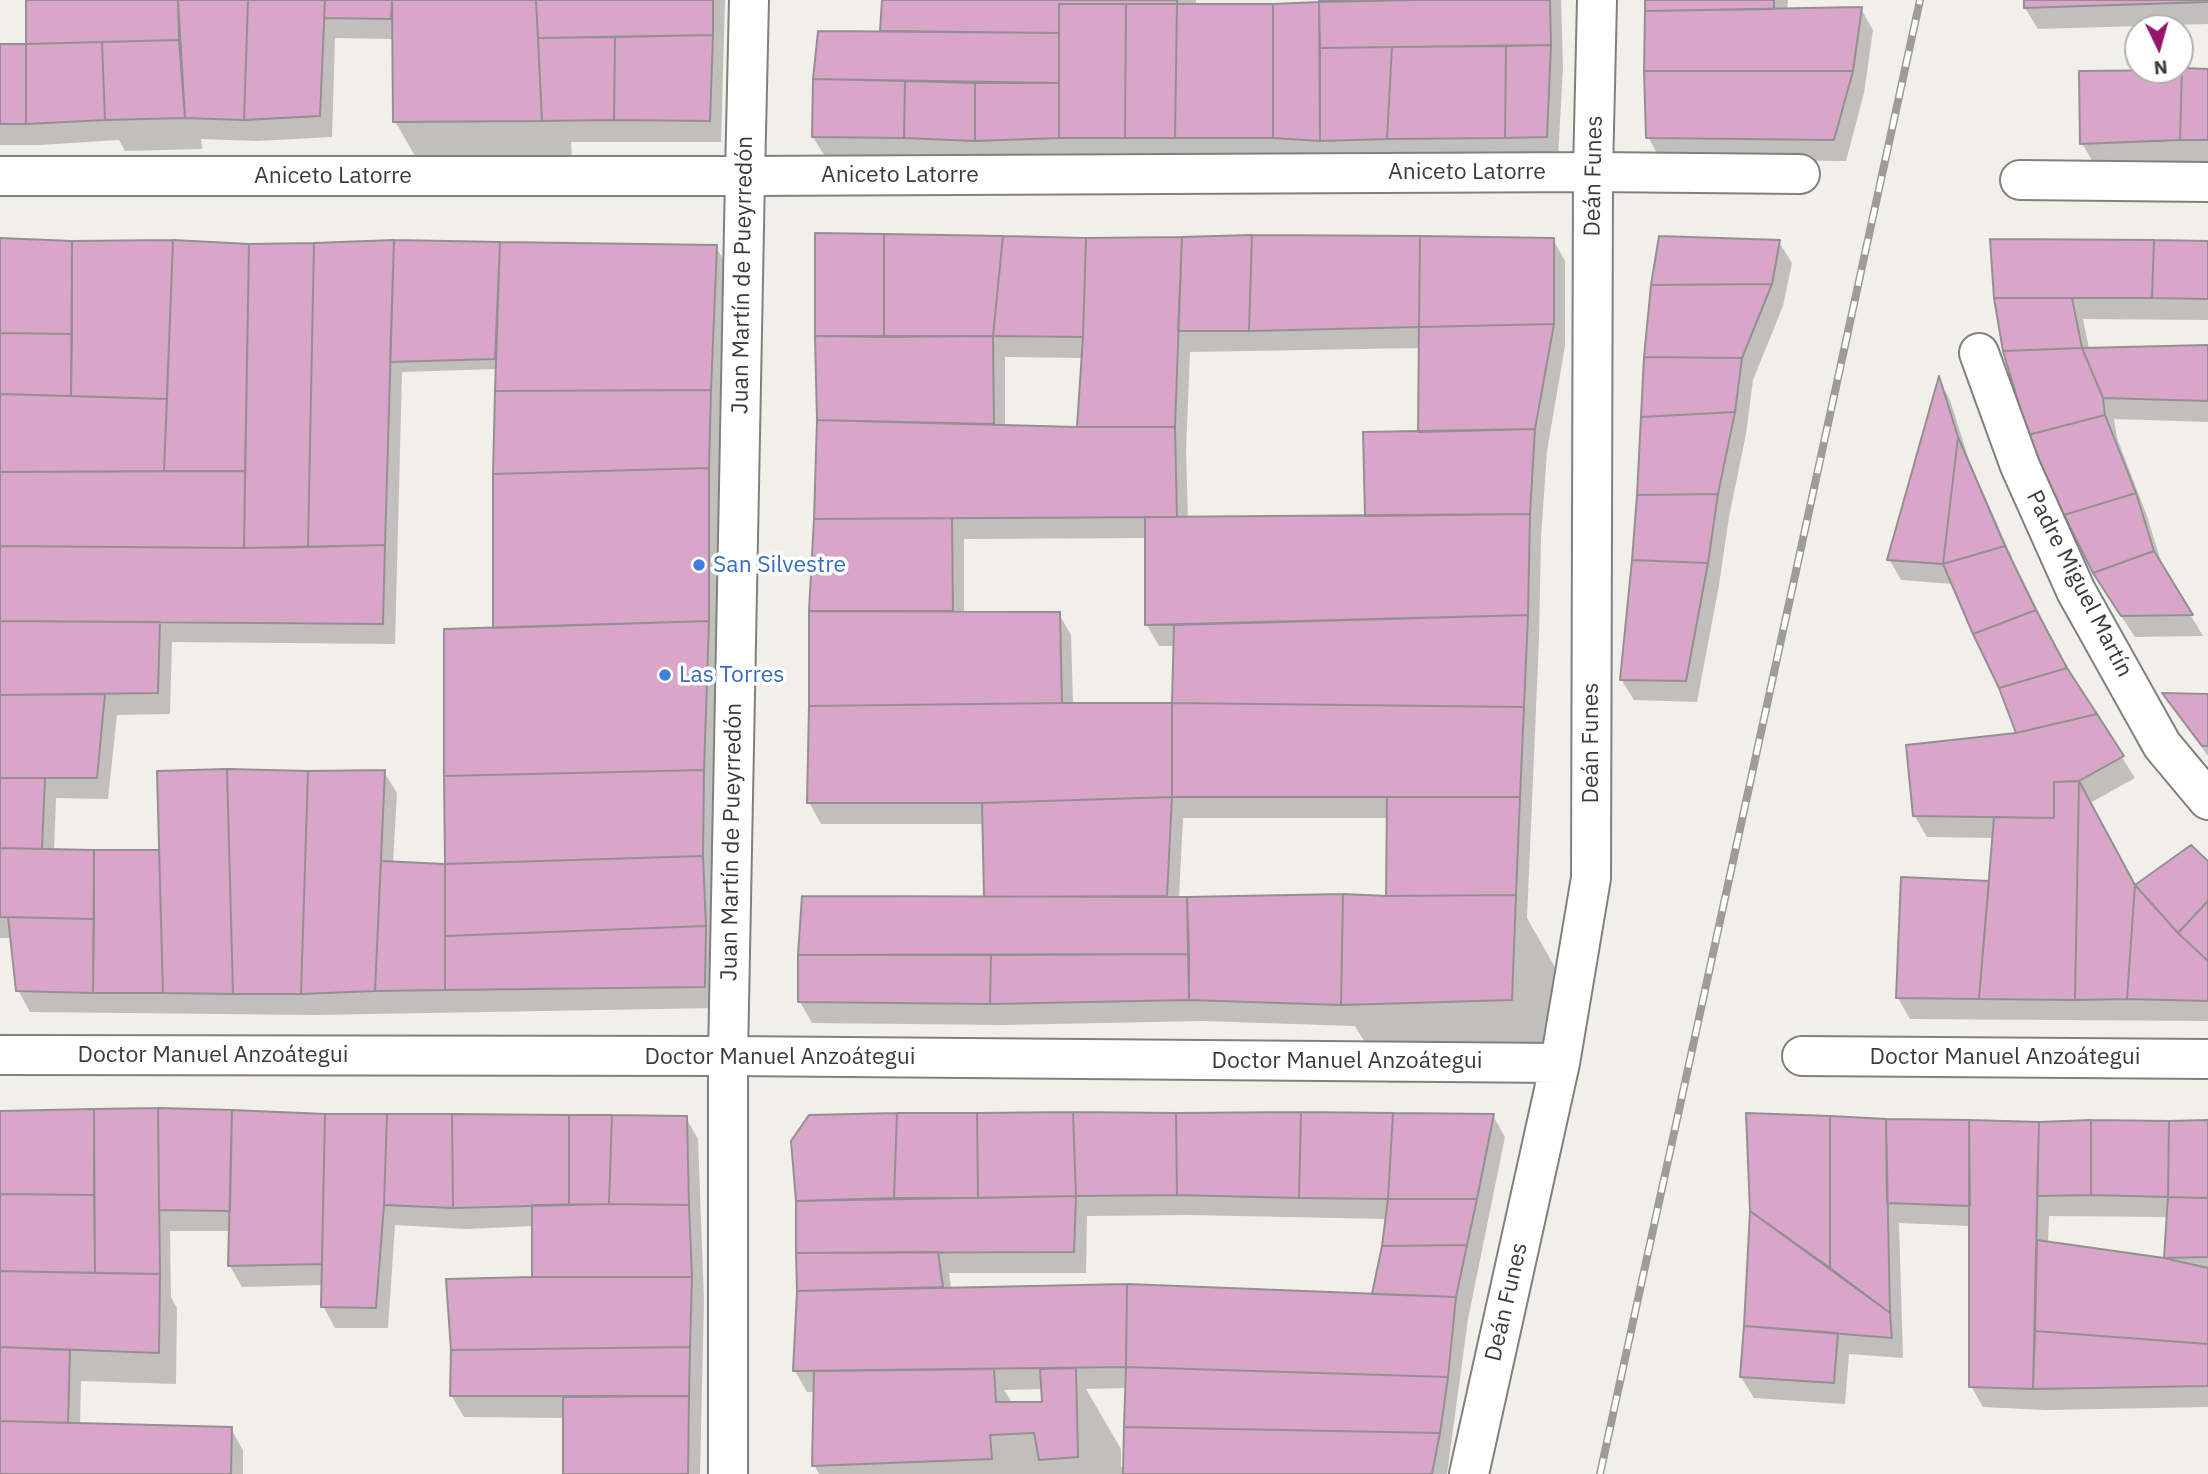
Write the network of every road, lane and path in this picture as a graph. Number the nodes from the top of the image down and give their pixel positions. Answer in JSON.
{"nodes":[{"id":1,"x":749,"y":0,"type":"edge"},
{"id":2,"x":1597,"y":0,"type":"edge"},
{"id":3,"x":1593,"y":172,"type":"junction"},
{"id":4,"x":1800,"y":174,"type":"dead end"},
{"id":5,"x":0,"y":176,"type":"edge"},
{"id":6,"x":745,"y":176,"type":"junction"},
{"id":7,"x":2020,"y":180,"type":"dead end"},
{"id":8,"x":2208,"y":182,"type":"edge"},
{"id":9,"x":1979,"y":353,"type":"dead end"},
{"id":10,"x":2208,"y":800,"type":"edge"},
{"id":11,"x":0,"y":1055,"type":"edge"},
{"id":12,"x":728,"y":1056,"type":"junction"},
{"id":13,"x":1802,"y":1056,"type":"dead end"},
{"id":14,"x":2208,"y":1059,"type":"edge"},
{"id":15,"x":1560,"y":1063,"type":"junction"},
{"id":16,"x":728,"y":1474,"type":"edge"},
{"id":17,"x":1469,"y":1474,"type":"edge"}],
"edges":[{"from":1,"to":6,"type":"street","name":"Juan Martín de Pueyrredón"},
{"from":2,"to":3,"type":"street","name":"Deán Funes"},
{"from":3,"to":4,"type":"street","name":"Aniceto Latorre"},
{"from":3,"to":6,"type":"street","name":"Aniceto Latorre"},
{"from":3,"to":15,"type":"street","name":"Deán Funes"},
{"from":5,"to":6,"type":"street","name":"Aniceto Latorre"},
{"from":6,"to":12,"type":"street","name":"Juan Martín de Pueyrredón"},
{"from":7,"to":8,"type":"street"},
{"from":9,"to":10,"type":"street","name":"Padre Miguel Martín"},
{"from":11,"to":12,"type":"street","name":"Doctor Manuel Anzoátegui"},
{"from":12,"to":15,"type":"street","name":"Doctor Manuel Anzoátegui"},
{"from":12,"to":16,"type":"street","name":"Juan Martín de Pueyrredón"},
{"from":13,"to":14,"type":"street","name":"Doctor Manuel Anzoátegui"},
{"from":15,"to":17,"type":"street","name":"Deán Funes"}]}
